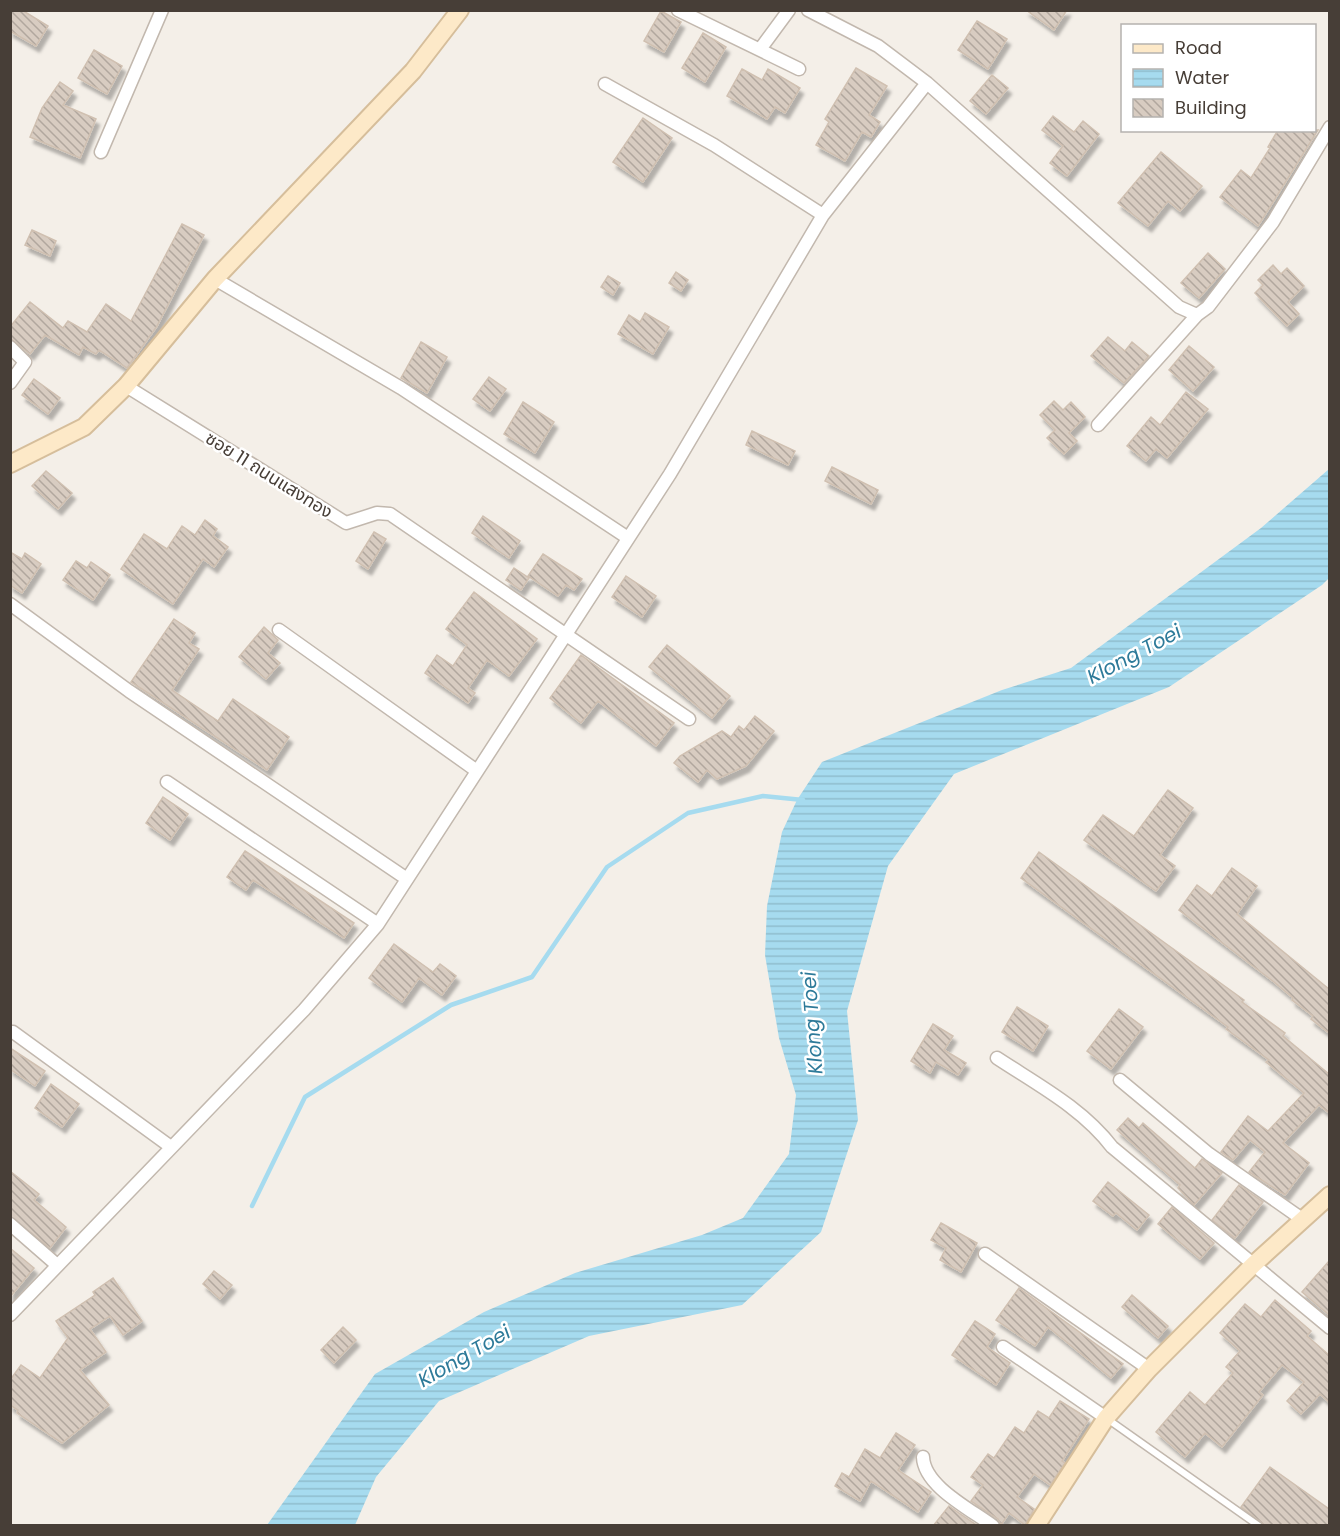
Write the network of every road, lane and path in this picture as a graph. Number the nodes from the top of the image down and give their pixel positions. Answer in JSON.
{"nodes":[{"id":1,"x":162,"y":10,"type":"edge"},
{"id":2,"x":460,"y":10,"type":"edge"},
{"id":3,"x":678,"y":10,"type":"edge"},
{"id":4,"x":789,"y":10,"type":"edge"},
{"id":5,"x":808,"y":10,"type":"edge"},
{"id":6,"x":761,"y":48,"type":"junction"},
{"id":7,"x":800,"y":69,"type":"dead end"},
{"id":8,"x":927,"y":83,"type":"junction"},
{"id":9,"x":605,"y":84,"type":"dead end"},
{"id":10,"x":1329,"y":126,"type":"edge"},
{"id":11,"x":101,"y":152,"type":"dead end"},
{"id":12,"x":823,"y":215,"type":"junction"},
{"id":13,"x":215,"y":279,"type":"junction"},
{"id":14,"x":1197,"y":315,"type":"junction"},
{"id":15,"x":10,"y":347,"type":"edge"},
{"id":16,"x":10,"y":383,"type":"edge"},
{"id":17,"x":126,"y":386,"type":"junction"},
{"id":18,"x":1098,"y":425,"type":"dead end"},
{"id":19,"x":10,"y":464,"type":"edge"},
{"id":20,"x":628,"y":538,"type":"junction"},
{"id":21,"x":10,"y":604,"type":"edge"},
{"id":22,"x":279,"y":630,"type":"dead end"},
{"id":23,"x":565,"y":633,"type":"junction"},
{"id":24,"x":688,"y":719,"type":"dead end"},
{"id":25,"x":477,"y":771,"type":"junction"},
{"id":26,"x":167,"y":782,"type":"dead end"},
{"id":27,"x":407,"y":879,"type":"junction"},
{"id":28,"x":378,"y":924,"type":"junction"},
{"id":29,"x":13,"y":1032,"type":"dead end"},
{"id":30,"x":998,"y":1058,"type":"dead end"},
{"id":31,"x":1120,"y":1080,"type":"dead end"},
{"id":32,"x":171,"y":1147,"type":"junction"},
{"id":33,"x":1329,"y":1195,"type":"edge"},
{"id":34,"x":1302,"y":1219,"type":"junction"},
{"id":35,"x":10,"y":1224,"type":"edge"},
{"id":36,"x":985,"y":1254,"type":"dead end"},
{"id":37,"x":1253,"y":1264,"type":"junction"},
{"id":38,"x":57,"y":1265,"type":"junction"},
{"id":39,"x":10,"y":1315,"type":"edge"},
{"id":40,"x":1329,"y":1328,"type":"edge"},
{"id":41,"x":1003,"y":1347,"type":"dead end"},
{"id":42,"x":1149,"y":1369,"type":"junction"},
{"id":43,"x":1106,"y":1418,"type":"junction"},
{"id":44,"x":923,"y":1457,"type":"dead end"},
{"id":45,"x":993,"y":1526,"type":"edge"},
{"id":46,"x":1036,"y":1526,"type":"edge"},
{"id":47,"x":1259,"y":1526,"type":"edge"}],
"edges":[{"from":1,"to":11,"type":"street"},
{"from":2,"to":13,"type":"street"},
{"from":3,"to":6,"type":"street"},
{"from":4,"to":6,"type":"street"},
{"from":5,"to":8,"type":"street"},
{"from":6,"to":7,"type":"street"},
{"from":8,"to":12,"type":"street"},
{"from":8,"to":14,"type":"street"},
{"from":9,"to":12,"type":"street"},
{"from":10,"to":14,"type":"street"},
{"from":12,"to":20,"type":"street"},
{"from":13,"to":17,"type":"street"},
{"from":13,"to":20,"type":"street"},
{"from":14,"to":18,"type":"street"},
{"from":15,"to":16,"type":"street"},
{"from":17,"to":19,"type":"street"},
{"from":17,"to":23,"type":"street","name":"ซอย 11 ถนนแสงทอง"},
{"from":20,"to":23,"type":"street"},
{"from":21,"to":27,"type":"street"},
{"from":22,"to":25,"type":"street"},
{"from":23,"to":24,"type":"street","name":"ซอย 11 ถนนแสงทอง"},
{"from":23,"to":25,"type":"street"},
{"from":25,"to":27,"type":"street"},
{"from":26,"to":28,"type":"street"},
{"from":27,"to":28,"type":"street"},
{"from":28,"to":32,"type":"street"},
{"from":29,"to":32,"type":"street"},
{"from":30,"to":37,"type":"street"},
{"from":31,"to":34,"type":"street"},
{"from":32,"to":38,"type":"street"},
{"from":33,"to":34,"type":"street"},
{"from":34,"to":37,"type":"street"},
{"from":35,"to":38,"type":"street"},
{"from":36,"to":42,"type":"street"},
{"from":37,"to":40,"type":"street"},
{"from":37,"to":42,"type":"street"},
{"from":38,"to":39,"type":"street"},
{"from":41,"to":43,"type":"street"},
{"from":42,"to":43,"type":"street"},
{"from":43,"to":46,"type":"street"},
{"from":43,"to":47,"type":"lane"},
{"from":44,"to":45,"type":"street"}]}
